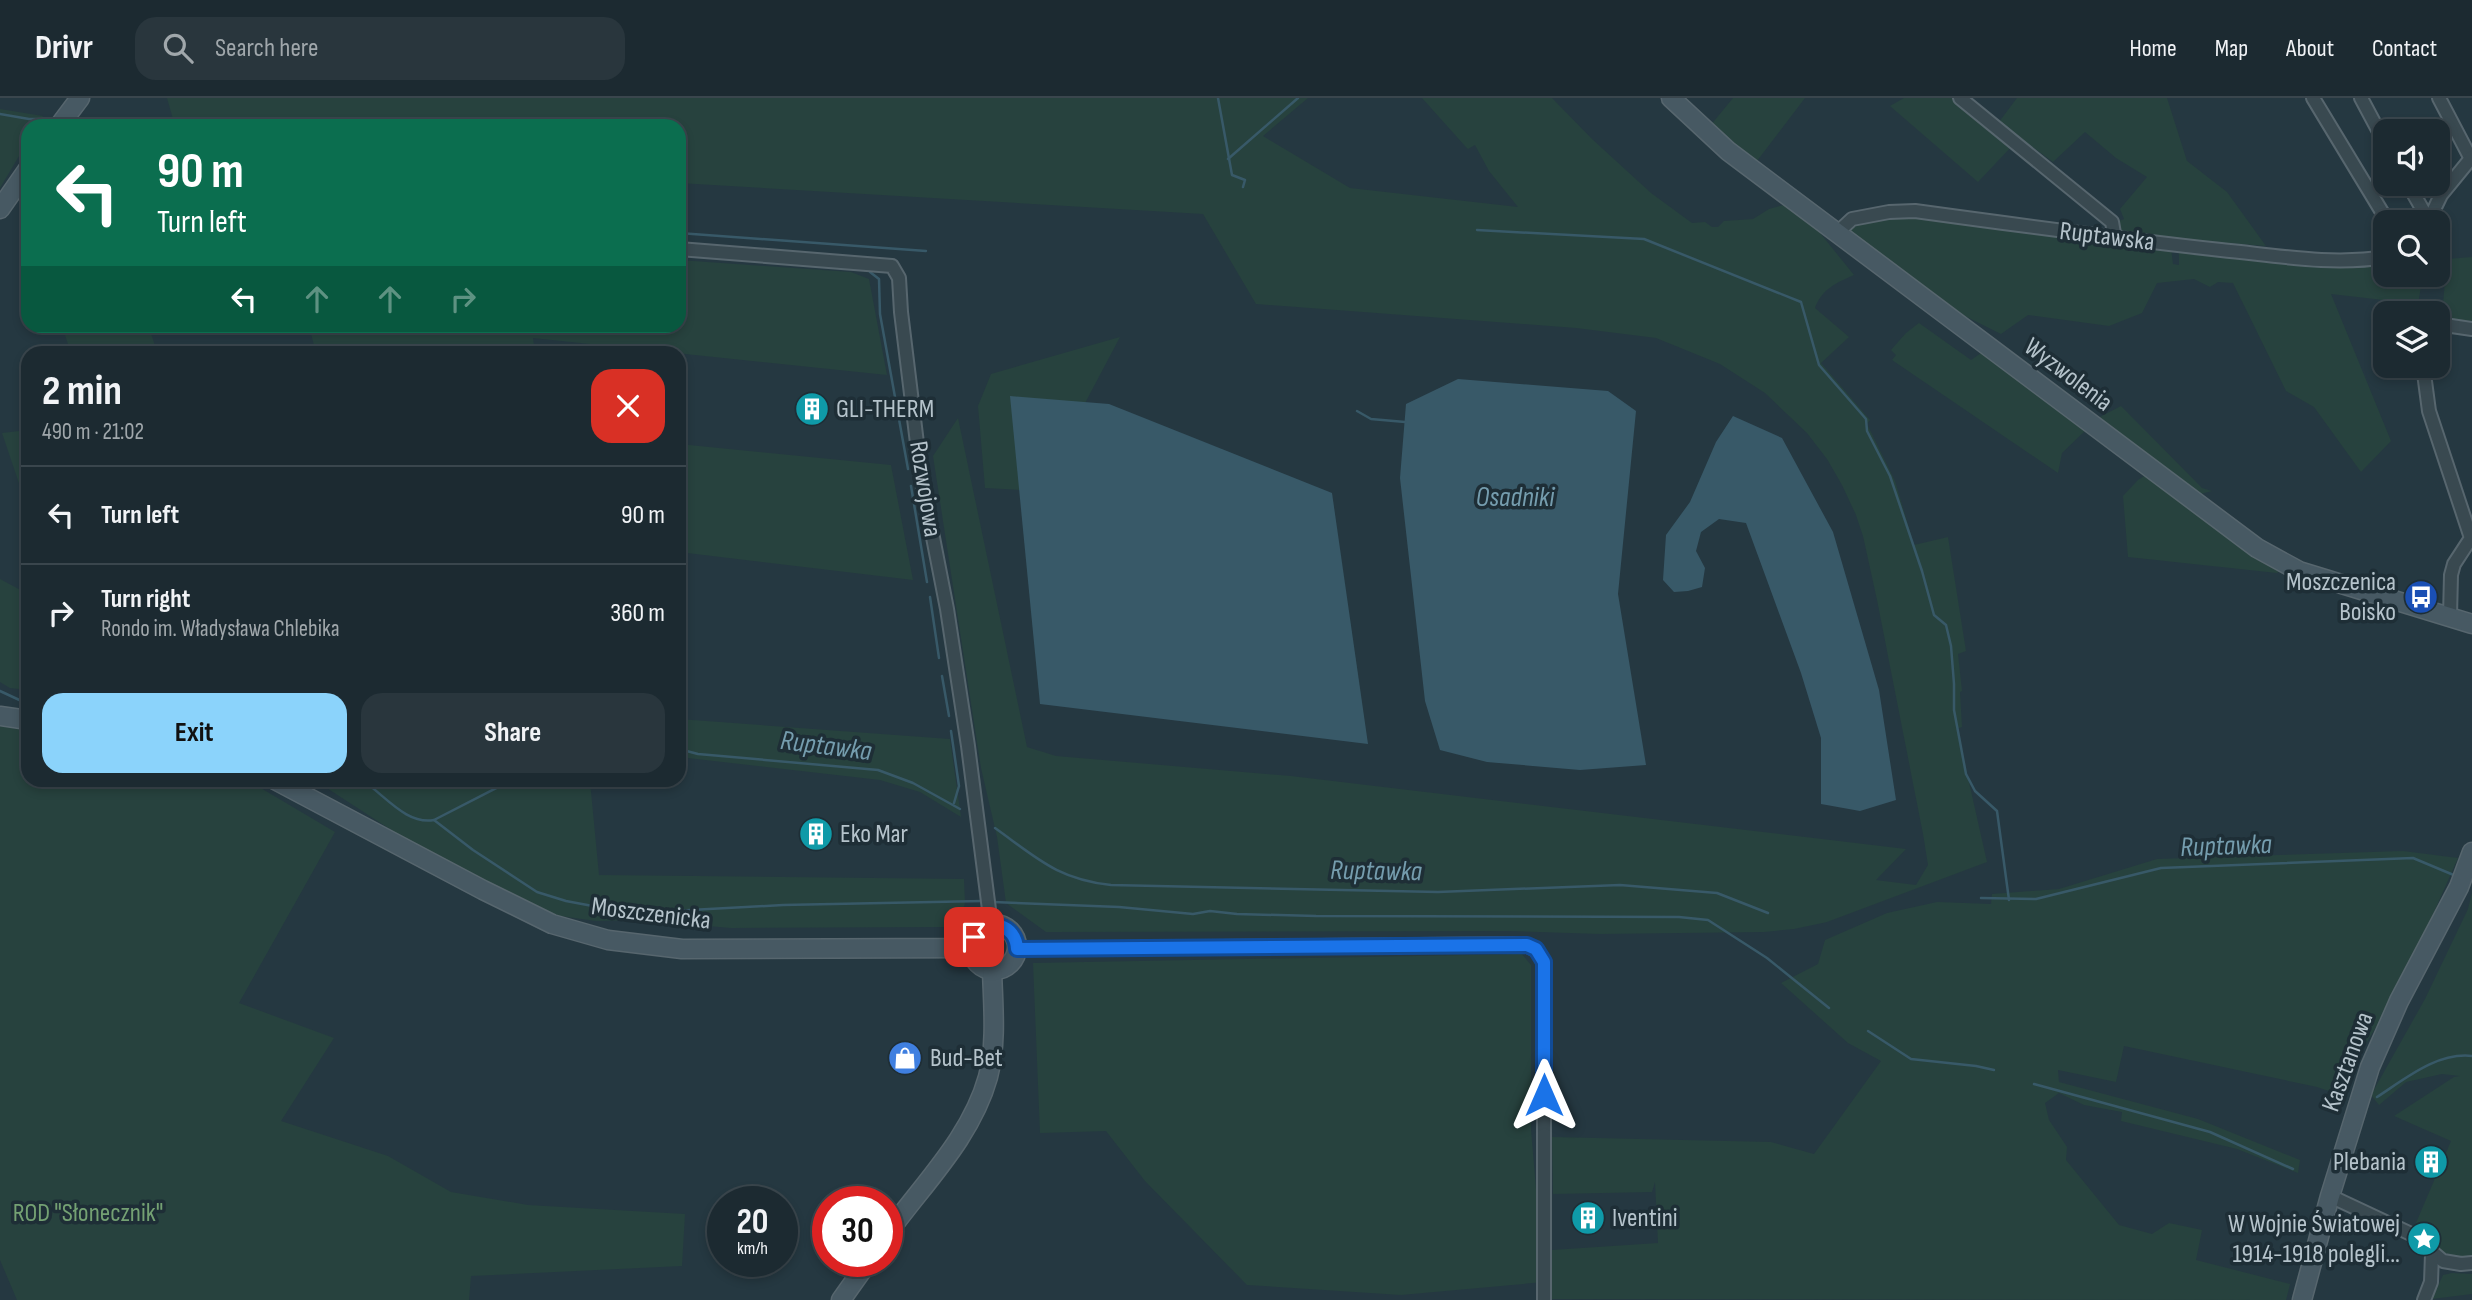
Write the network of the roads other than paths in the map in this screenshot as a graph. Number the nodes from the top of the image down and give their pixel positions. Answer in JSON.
{"nodes":[{"id":1,"x":80,"y":98,"type":"edge"},
{"id":2,"x":1671,"y":98,"type":"edge"},
{"id":3,"x":1960,"y":98,"type":"edge"},
{"id":4,"x":2313,"y":98,"type":"edge"},
{"id":5,"x":2361,"y":98,"type":"edge"},
{"id":6,"x":2439,"y":98,"type":"edge"},
{"id":7,"x":64,"y":119,"type":"edge"},
{"id":8,"x":2373,"y":120,"type":"edge"},
{"id":9,"x":2471,"y":158,"type":"edge"},
{"id":10,"x":21,"y":181,"type":"edge"},
{"id":11,"x":0,"y":209,"type":"edge"},
{"id":12,"x":2383,"y":210,"type":"edge"},
{"id":13,"x":2434,"y":210,"type":"edge"},
{"id":14,"x":1837,"y":233,"type":"junction"},
{"id":15,"x":2115,"y":239,"type":"junction"},
{"id":16,"x":686,"y":250,"type":"edge"},
{"id":17,"x":2373,"y":258,"type":"edge"},
{"id":18,"x":2450,"y":326,"type":"edge"},
{"id":19,"x":2472,"y":329,"type":"edge"},
{"id":20,"x":2425,"y":378,"type":"edge"},
{"id":21,"x":2450,"y":616,"type":"junction"},
{"id":22,"x":2472,"y":624,"type":"edge"},
{"id":23,"x":0,"y":716,"type":"edge"},
{"id":24,"x":21,"y":719,"type":"edge"},
{"id":25,"x":288,"y":787,"type":"edge"},
{"id":26,"x":2470,"y":860,"type":"edge"},
{"id":27,"x":990,"y":918,"type":"junction"},
{"id":28,"x":972,"y":945,"type":"junction"},
{"id":29,"x":1017,"y":949,"type":"junction"},
{"id":30,"x":992,"y":970,"type":"junction"},
{"id":31,"x":2330,"y":1196,"type":"junction"},
{"id":32,"x":903,"y":1214,"type":"edge"},
{"id":33,"x":2432,"y":1254,"type":"junction"},
{"id":34,"x":2472,"y":1263,"type":"edge"},
{"id":35,"x":857,"y":1277,"type":"edge"},
{"id":36,"x":1544,"y":1297,"type":"edge"},
{"id":37,"x":841,"y":1300,"type":"edge"},
{"id":38,"x":2302,"y":1300,"type":"edge"},
{"id":39,"x":2424,"y":1300,"type":"edge"}],
"edges":[{"from":1,"to":7,"type":"street"},
{"from":2,"to":14,"type":"street","name":"Wyzwolenia"},
{"from":3,"to":15,"type":"street"},
{"from":4,"to":12,"type":"street"},
{"from":5,"to":8,"type":"street"},
{"from":6,"to":9,"type":"street"},
{"from":9,"to":13,"type":"street"},
{"from":10,"to":11,"type":"street"},
{"from":14,"to":15,"type":"street","name":"Ruptawska"},
{"from":14,"to":21,"type":"street","name":"Wyzwolenia"},
{"from":15,"to":17,"type":"street","name":"Ruptawska"},
{"from":16,"to":27,"type":"street","name":"Rozwojowa"},
{"from":18,"to":19,"type":"street"},
{"from":20,"to":21,"type":"street"},
{"from":21,"to":22,"type":"street","name":"Wyzwolenia"},
{"from":23,"to":24,"type":"street"},
{"from":25,"to":28,"type":"street","name":"Moszczenicka"},
{"from":26,"to":31,"type":"street","name":"Kasztanowa"},
{"from":27,"to":28,"type":"street"},
{"from":27,"to":29,"type":"street"},
{"from":28,"to":30,"type":"street"},
{"from":29,"to":30,"type":"street"},
{"from":29,"to":36,"type":"street"},
{"from":30,"to":32,"type":"street"},
{"from":31,"to":33,"type":"street"},
{"from":31,"to":38,"type":"street","name":"Kasztanowa"},
{"from":33,"to":34,"type":"street"},
{"from":33,"to":39,"type":"street"},
{"from":35,"to":37,"type":"street"}]}
